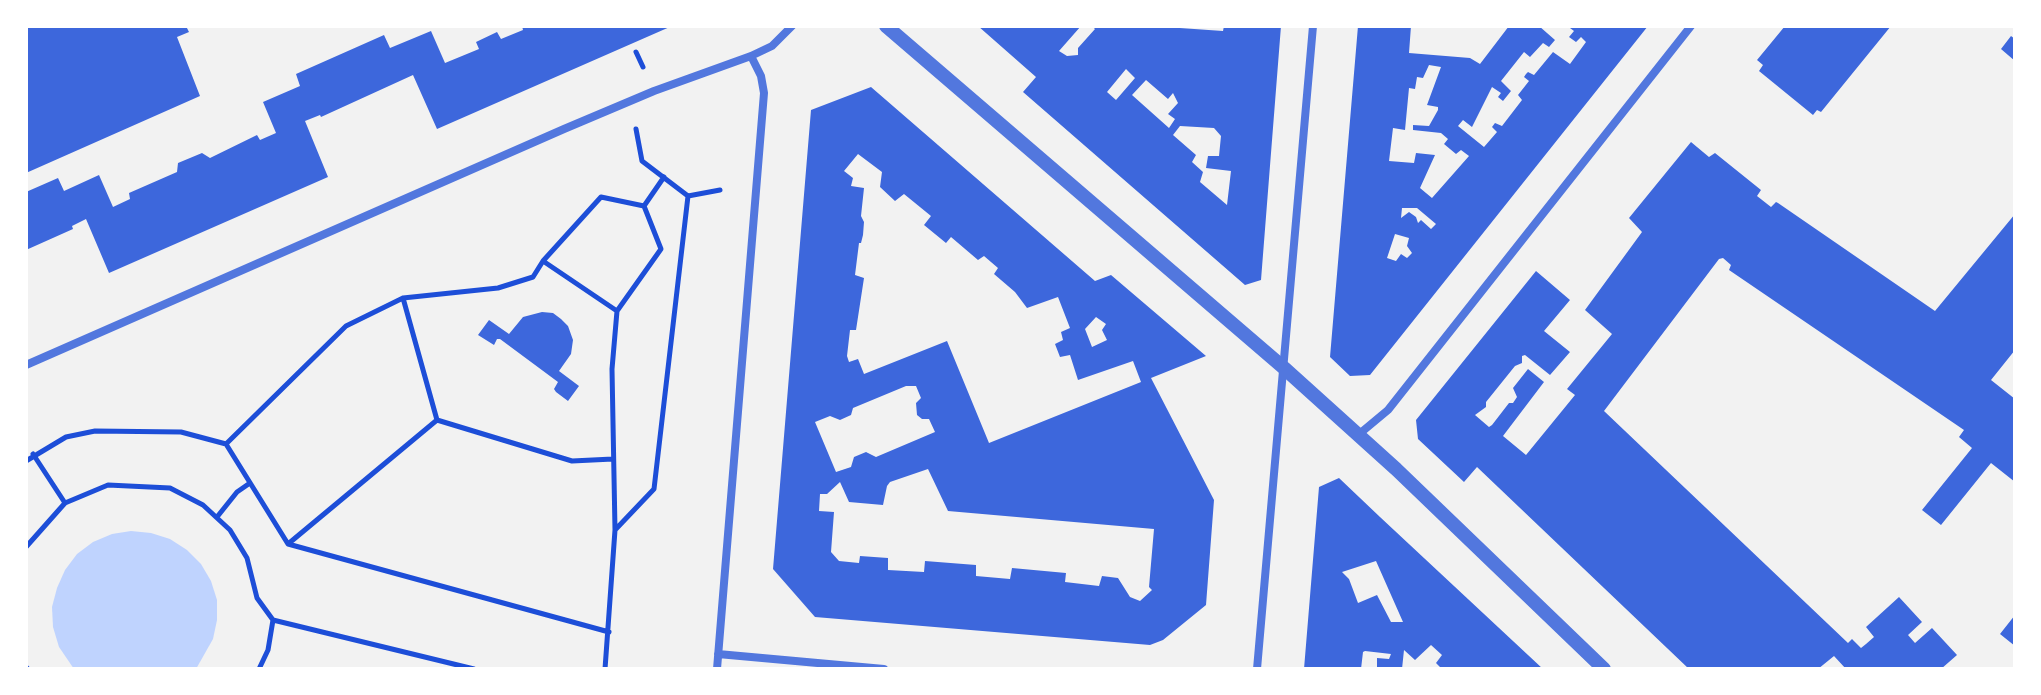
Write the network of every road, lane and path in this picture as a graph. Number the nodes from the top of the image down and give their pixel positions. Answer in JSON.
{"nodes":[{"id":1,"x":792,"y":26,"type":"edge"},
{"id":2,"x":886,"y":26,"type":"edge"},
{"id":3,"x":1313,"y":26,"type":"edge"},
{"id":4,"x":1691,"y":26,"type":"edge"},
{"id":5,"x":636,"y":52,"type":"dead end"},
{"id":6,"x":751,"y":56,"type":"junction"},
{"id":7,"x":646,"y":72,"type":"dead end"},
{"id":8,"x":636,"y":129,"type":"dead end"},
{"id":9,"x":664,"y":177,"type":"junction"},
{"id":10,"x":720,"y":190,"type":"dead end"},
{"id":11,"x":688,"y":196,"type":"junction"},
{"id":12,"x":644,"y":206,"type":"junction"},
{"id":13,"x":543,"y":261,"type":"junction"},
{"id":14,"x":403,"y":298,"type":"junction"},
{"id":15,"x":617,"y":311,"type":"junction"},
{"id":16,"x":26,"y":365,"type":"edge"},
{"id":17,"x":1284,"y":368,"type":"junction"},
{"id":18,"x":437,"y":420,"type":"junction"},
{"id":19,"x":1358,"y":435,"type":"junction"},
{"id":20,"x":226,"y":444,"type":"junction"},
{"id":21,"x":33,"y":454,"type":"junction"},
{"id":22,"x":613,"y":459,"type":"junction"},
{"id":23,"x":26,"y":461,"type":"edge"},
{"id":24,"x":250,"y":483,"type":"junction"},
{"id":25,"x":65,"y":503,"type":"junction"},
{"id":26,"x":217,"y":517,"type":"junction"},
{"id":27,"x":615,"y":530,"type":"junction"},
{"id":28,"x":288,"y":544,"type":"junction"},
{"id":29,"x":26,"y":547,"type":"edge"},
{"id":30,"x":273,"y":620,"type":"junction"},
{"id":31,"x":609,"y":632,"type":"junction"},
{"id":32,"x":718,"y":654,"type":"junction"},
{"id":33,"x":259,"y":669,"type":"edge"},
{"id":34,"x":474,"y":669,"type":"edge"},
{"id":35,"x":605,"y":669,"type":"edge"},
{"id":36,"x":717,"y":669,"type":"edge"},
{"id":37,"x":884,"y":669,"type":"edge"},
{"id":38,"x":1257,"y":669,"type":"edge"},
{"id":39,"x":1604,"y":669,"type":"edge"}],
"edges":[{"from":1,"to":6,"type":"street"},
{"from":2,"to":17,"type":"street"},
{"from":3,"to":17,"type":"street"},
{"from":4,"to":19,"type":"street"},
{"from":5,"to":7,"type":"path"},
{"from":6,"to":16,"type":"street"},
{"from":6,"to":32,"type":"street"},
{"from":8,"to":9,"type":"path"},
{"from":9,"to":11,"type":"path"},
{"from":9,"to":12,"type":"path"},
{"from":10,"to":11,"type":"path"},
{"from":11,"to":27,"type":"path"},
{"from":12,"to":13,"type":"path"},
{"from":12,"to":15,"type":"path"},
{"from":13,"to":14,"type":"path"},
{"from":13,"to":15,"type":"path"},
{"from":14,"to":18,"type":"path"},
{"from":14,"to":20,"type":"path"},
{"from":15,"to":22,"type":"path"},
{"from":17,"to":19,"type":"street"},
{"from":17,"to":38,"type":"street"},
{"from":18,"to":22,"type":"path"},
{"from":18,"to":28,"type":"path"},
{"from":19,"to":39,"type":"street"},
{"from":20,"to":21,"type":"path"},
{"from":20,"to":24,"type":"path"},
{"from":21,"to":23,"type":"path"},
{"from":21,"to":25,"type":"path"},
{"from":22,"to":27,"type":"path"},
{"from":24,"to":26,"type":"path"},
{"from":24,"to":28,"type":"path"},
{"from":25,"to":26,"type":"path"},
{"from":25,"to":29,"type":"path"},
{"from":26,"to":30,"type":"path"},
{"from":27,"to":31,"type":"path"},
{"from":28,"to":31,"type":"path"},
{"from":30,"to":33,"type":"path"},
{"from":30,"to":34,"type":"path"},
{"from":31,"to":35,"type":"path"},
{"from":32,"to":36,"type":"street"},
{"from":32,"to":37,"type":"street"}]}
